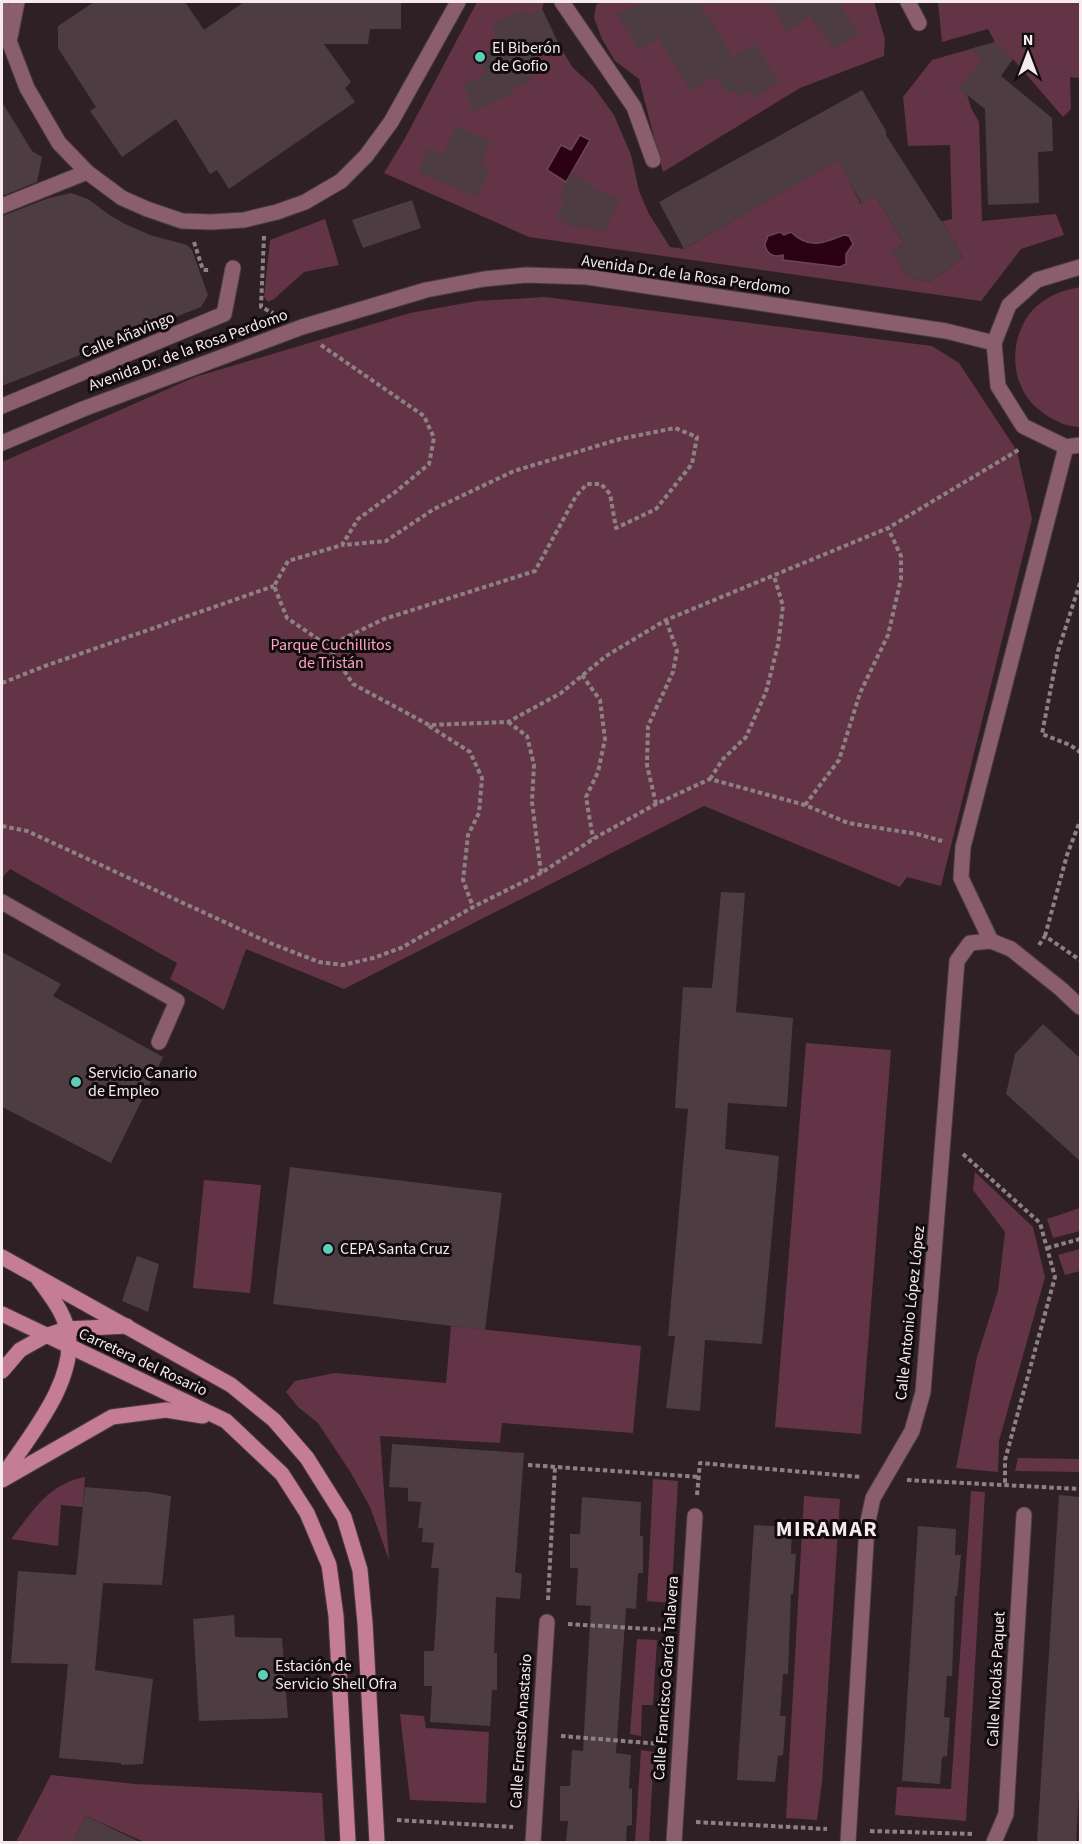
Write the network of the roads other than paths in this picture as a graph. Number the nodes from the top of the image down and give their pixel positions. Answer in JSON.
{"nodes":[{"id":1,"x":18,"y":2,"type":"edge"},
{"id":2,"x":458,"y":2,"type":"edge"},
{"id":3,"x":562,"y":2,"type":"edge"},
{"id":4,"x":908,"y":2,"type":"edge"},
{"id":5,"x":2,"y":7,"type":"edge"},
{"id":6,"x":919,"y":23,"type":"dead end"},
{"id":7,"x":9,"y":41,"type":"junction"},
{"id":8,"x":653,"y":160,"type":"dead end"},
{"id":9,"x":87,"y":172,"type":"junction"},
{"id":10,"x":2,"y":206,"type":"edge"},
{"id":11,"x":1080,"y":267,"type":"edge"},
{"id":12,"x":233,"y":269,"type":"road end"},
{"id":13,"x":994,"y":343,"type":"junction"},
{"id":14,"x":2,"y":406,"type":"edge"},
{"id":15,"x":2,"y":443,"type":"edge"},
{"id":16,"x":1073,"y":446,"type":"edge"},
{"id":17,"x":2,"y":902,"type":"edge"},
{"id":18,"x":991,"y":941,"type":"junction"},
{"id":19,"x":1080,"y":1007,"type":"edge"},
{"id":20,"x":159,"y":1042,"type":"dead end"},
{"id":21,"x":2,"y":1257,"type":"edge"},
{"id":22,"x":35,"y":1276,"type":"junction"},
{"id":23,"x":2,"y":1314,"type":"edge"},
{"id":24,"x":127,"y":1326,"type":"junction"},
{"id":25,"x":67,"y":1329,"type":"junction"},
{"id":26,"x":45,"y":1336,"type":"junction"},
{"id":27,"x":69,"y":1347,"type":"junction"},
{"id":28,"x":2,"y":1371,"type":"edge"},
{"id":29,"x":226,"y":1421,"type":"junction"},
{"id":30,"x":2,"y":1478,"type":"edge"},
{"id":31,"x":1024,"y":1515,"type":"dead end"},
{"id":32,"x":695,"y":1516,"type":"dead end"},
{"id":33,"x":547,"y":1622,"type":"road end"},
{"id":34,"x":533,"y":1835,"type":"edge"},
{"id":35,"x":348,"y":1842,"type":"edge"},
{"id":36,"x":377,"y":1842,"type":"edge"},
{"id":37,"x":674,"y":1842,"type":"edge"},
{"id":38,"x":848,"y":1842,"type":"edge"},
{"id":39,"x":994,"y":1842,"type":"edge"}],
"edges":[{"from":1,"to":7,"type":"street"},
{"from":2,"to":9,"type":"street"},
{"from":3,"to":8,"type":"street"},
{"from":4,"to":6,"type":"street"},
{"from":5,"to":7,"type":"street"},
{"from":7,"to":9,"type":"street"},
{"from":9,"to":10,"type":"street"},
{"from":11,"to":13,"type":"street"},
{"from":12,"to":14,"type":"street","name":"Calle Añavingo"},
{"from":13,"to":15,"type":"street","name":"Avenida Dr. de la Rosa Perdomo"},
{"from":13,"to":16,"type":"street"},
{"from":16,"to":18,"type":"street"},
{"from":17,"to":20,"type":"street"},
{"from":18,"to":19,"type":"street"},
{"from":18,"to":38,"type":"street","name":"Calle Antonio López López"},
{"from":21,"to":22,"type":"main road"},
{"from":22,"to":24,"type":"main road"},
{"from":22,"to":25,"type":"main road"},
{"from":23,"to":26,"type":"main road"},
{"from":24,"to":25,"type":"main road","name":"Carretera del Rosario"},
{"from":24,"to":36,"type":"main road","name":"Carretera del Rosario"},
{"from":25,"to":26,"type":"main road","name":"Carretera del Rosario"},
{"from":25,"to":27,"type":"main road"},
{"from":26,"to":27,"type":"main road","name":"Carretera del Rosario"},
{"from":26,"to":28,"type":"main road","name":"Carretera del Rosario"},
{"from":27,"to":29,"type":"main road","name":"Carretera del Rosario"},
{"from":27,"to":30,"type":"main road"},
{"from":29,"to":30,"type":"main road","name":"Carretera del Rosario"},
{"from":29,"to":35,"type":"main road","name":"Carretera del Rosario"},
{"from":31,"to":39,"type":"street","name":"Calle Nicolás Paquet"},
{"from":32,"to":37,"type":"street","name":"Calle Francisco García Talavera"},
{"from":33,"to":34,"type":"street","name":"Calle Ernesto Anastasio"}]}
